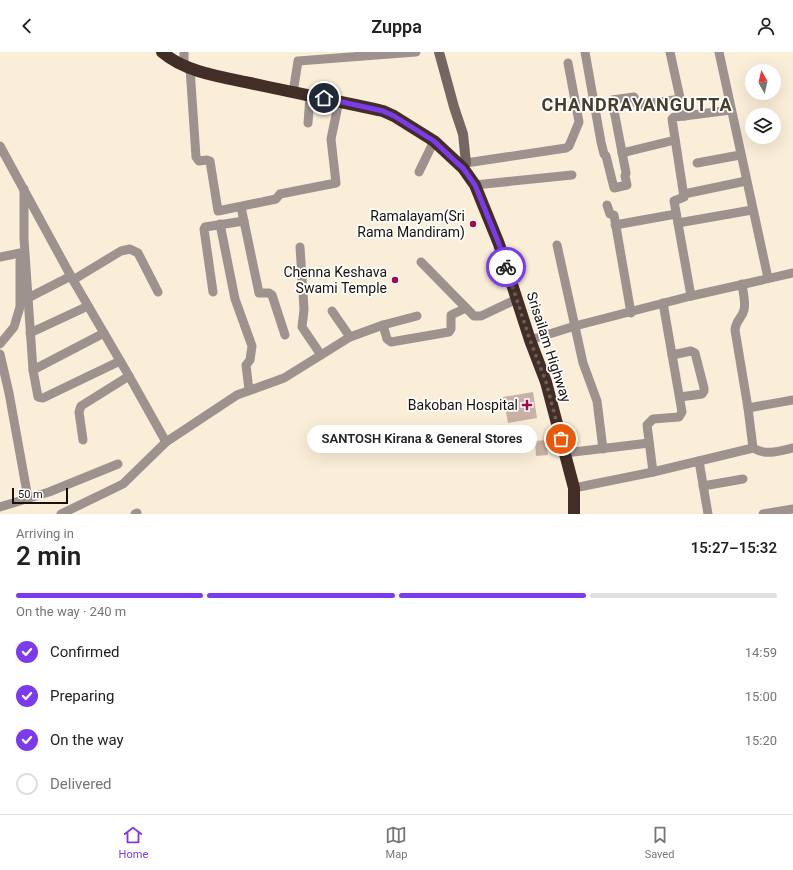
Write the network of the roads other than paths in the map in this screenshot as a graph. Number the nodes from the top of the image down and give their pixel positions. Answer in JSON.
{"nodes":[{"id":1,"x":162,"y":52,"type":"edge"},
{"id":2,"x":184,"y":52,"type":"edge"},
{"id":3,"x":403,"y":52,"type":"edge"},
{"id":4,"x":416,"y":52,"type":"edge"},
{"id":5,"x":439,"y":52,"type":"edge"},
{"id":6,"x":585,"y":52,"type":"edge"},
{"id":7,"x":670,"y":52,"type":"edge"},
{"id":8,"x":719,"y":52,"type":"edge"},
{"id":9,"x":371,"y":54,"type":"edge"},
{"id":10,"x":321,"y":55,"type":"edge"},
{"id":11,"x":297,"y":57,"type":"edge"},
{"id":12,"x":568,"y":63,"type":"dead end"},
{"id":13,"x":187,"y":67,"type":"junction"},
{"id":14,"x":293,"y":93,"type":"junction"},
{"id":15,"x":310,"y":96,"type":"junction"},
{"id":16,"x":681,"y":99,"type":"junction"},
{"id":17,"x":338,"y":101,"type":"junction"},
{"id":18,"x":731,"y":110,"type":"junction"},
{"id":19,"x":684,"y":116,"type":"junction"},
{"id":20,"x":308,"y":123,"type":"dead end"},
{"id":21,"x":675,"y":140,"type":"junction"},
{"id":22,"x":434,"y":141,"type":"junction"},
{"id":23,"x":0,"y":146,"type":"edge"},
{"id":24,"x":622,"y":153,"type":"junction"},
{"id":25,"x":740,"y":155,"type":"junction"},
{"id":26,"x":4,"y":161,"type":"edge"},
{"id":27,"x":697,"y":163,"type":"dead end"},
{"id":28,"x":464,"y":165,"type":"junction"},
{"id":29,"x":419,"y":172,"type":"dead end"},
{"id":30,"x":572,"y":175,"type":"dead end"},
{"id":31,"x":746,"y":181,"type":"junction"},
{"id":32,"x":475,"y":185,"type":"junction"},
{"id":33,"x":24,"y":188,"type":"junction"},
{"id":34,"x":684,"y":194,"type":"junction"},
{"id":35,"x":607,"y":205,"type":"dead end"},
{"id":36,"x":241,"y":207,"type":"junction"},
{"id":37,"x":752,"y":210,"type":"junction"},
{"id":38,"x":677,"y":219,"type":"junction"},
{"id":39,"x":244,"y":221,"type":"junction"},
{"id":40,"x":220,"y":224,"type":"junction"},
{"id":41,"x":615,"y":225,"type":"junction"},
{"id":42,"x":24,"y":239,"type":"junction"},
{"id":43,"x":557,"y":245,"type":"dead end"},
{"id":44,"x":300,"y":247,"type":"dead end"},
{"id":45,"x":20,"y":253,"type":"junction"},
{"id":46,"x":0,"y":257,"type":"edge"},
{"id":47,"x":421,"y":262,"type":"dead end"},
{"id":48,"x":793,"y":273,"type":"edge"},
{"id":49,"x":72,"y":278,"type":"junction"},
{"id":50,"x":768,"y":278,"type":"junction"},
{"id":51,"x":742,"y":284,"type":"junction"},
{"id":52,"x":158,"y":292,"type":"dead end"},
{"id":53,"x":213,"y":292,"type":"dead end"},
{"id":54,"x":691,"y":296,"type":"junction"},
{"id":55,"x":28,"y":298,"type":"junction"},
{"id":56,"x":517,"y":299,"type":"junction"},
{"id":57,"x":663,"y":303,"type":"junction"},
{"id":58,"x":88,"y":306,"type":"junction"},
{"id":59,"x":466,"y":308,"type":"junction"},
{"id":60,"x":332,"y":311,"type":"dead end"},
{"id":61,"x":631,"y":313,"type":"junction"},
{"id":62,"x":417,"y":316,"type":"dead end"},
{"id":63,"x":384,"y":325,"type":"junction"},
{"id":64,"x":575,"y":326,"type":"junction"},
{"id":65,"x":30,"y":333,"type":"junction"},
{"id":66,"x":104,"y":333,"type":"junction"},
{"id":67,"x":285,"y":335,"type":"dead end"},
{"id":68,"x":350,"y":337,"type":"junction"},
{"id":69,"x":530,"y":340,"type":"junction"},
{"id":70,"x":0,"y":344,"type":"edge"},
{"id":71,"x":0,"y":354,"type":"edge"},
{"id":72,"x":321,"y":355,"type":"junction"},
{"id":73,"x":672,"y":355,"type":"junction"},
{"id":74,"x":120,"y":361,"type":"junction"},
{"id":75,"x":33,"y":370,"type":"junction"},
{"id":76,"x":129,"y":376,"type":"junction"},
{"id":77,"x":250,"y":390,"type":"junction"},
{"id":78,"x":680,"y":397,"type":"junction"},
{"id":79,"x":793,"y":400,"type":"edge"},
{"id":80,"x":748,"y":408,"type":"junction"},
{"id":81,"x":83,"y":440,"type":"dead end"},
{"id":82,"x":166,"y":442,"type":"junction"},
{"id":83,"x":649,"y":444,"type":"junction"},
{"id":84,"x":753,"y":448,"type":"junction"},
{"id":85,"x":793,"y":448,"type":"edge"},
{"id":86,"x":603,"y":449,"type":"junction"},
{"id":87,"x":565,"y":453,"type":"junction"},
{"id":88,"x":699,"y":461,"type":"junction"},
{"id":89,"x":118,"y":464,"type":"dead end"},
{"id":90,"x":653,"y":472,"type":"junction"},
{"id":91,"x":743,"y":479,"type":"dead end"},
{"id":92,"x":703,"y":486,"type":"junction"},
{"id":93,"x":574,"y":488,"type":"junction"},
{"id":94,"x":28,"y":498,"type":"junction"},
{"id":95,"x":0,"y":507,"type":"edge"},
{"id":96,"x":793,"y":509,"type":"edge"},
{"id":97,"x":780,"y":513,"type":"edge"},
{"id":98,"x":62,"y":514,"type":"edge"},
{"id":99,"x":574,"y":514,"type":"edge"},
{"id":100,"x":708,"y":514,"type":"edge"},
{"id":101,"x":763,"y":514,"type":"edge"}],
"edges":[{"from":1,"to":13,"type":"highway","name":"Srisailam Highway"},
{"from":2,"to":13,"type":"street"},
{"from":3,"to":4,"type":"street"},
{"from":3,"to":9,"type":"street"},
{"from":5,"to":28,"type":"main road"},
{"from":6,"to":24,"type":"street"},
{"from":7,"to":16,"type":"street"},
{"from":8,"to":18,"type":"street"},
{"from":9,"to":10,"type":"street"},
{"from":10,"to":11,"type":"street"},
{"from":11,"to":14,"type":"street"},
{"from":12,"to":28,"type":"street"},
{"from":13,"to":14,"type":"highway","name":"Srisailam Highway"},
{"from":13,"to":36,"type":"street"},
{"from":14,"to":15,"type":"highway","name":"Srisailam Highway"},
{"from":15,"to":17,"type":"highway","name":"Srisailam Highway"},
{"from":15,"to":20,"type":"street"},
{"from":16,"to":19,"type":"street"},
{"from":16,"to":24,"type":"street"},
{"from":17,"to":22,"type":"highway","name":"Srisailam Highway"},
{"from":17,"to":36,"type":"street"},
{"from":18,"to":19,"type":"street"},
{"from":18,"to":25,"type":"street"},
{"from":19,"to":21,"type":"street"},
{"from":21,"to":24,"type":"street"},
{"from":21,"to":34,"type":"street"},
{"from":22,"to":28,"type":"highway","name":"Srisailam Highway"},
{"from":22,"to":29,"type":"street"},
{"from":23,"to":26,"type":"street"},
{"from":25,"to":27,"type":"street"},
{"from":25,"to":31,"type":"street"},
{"from":26,"to":33,"type":"street"},
{"from":28,"to":32,"type":"highway","name":"Srisailam Highway"},
{"from":30,"to":32,"type":"street"},
{"from":31,"to":34,"type":"street"},
{"from":31,"to":37,"type":"street"},
{"from":32,"to":56,"type":"highway","name":"Srisailam Highway"},
{"from":33,"to":42,"type":"street"},
{"from":33,"to":49,"type":"street"},
{"from":34,"to":38,"type":"street"},
{"from":35,"to":41,"type":"street"},
{"from":36,"to":39,"type":"street"},
{"from":37,"to":38,"type":"street"},
{"from":37,"to":50,"type":"street"},
{"from":38,"to":41,"type":"street"},
{"from":38,"to":54,"type":"street"},
{"from":39,"to":40,"type":"street"},
{"from":39,"to":67,"type":"street"},
{"from":40,"to":53,"type":"street"},
{"from":40,"to":77,"type":"street"},
{"from":41,"to":61,"type":"street"},
{"from":42,"to":45,"type":"street"},
{"from":42,"to":55,"type":"street"},
{"from":43,"to":64,"type":"street"},
{"from":44,"to":72,"type":"street"},
{"from":45,"to":46,"type":"street"},
{"from":45,"to":70,"type":"street"},
{"from":47,"to":59,"type":"street"},
{"from":48,"to":50,"type":"street"},
{"from":49,"to":52,"type":"street"},
{"from":49,"to":55,"type":"street"},
{"from":49,"to":58,"type":"street"},
{"from":50,"to":51,"type":"street"},
{"from":51,"to":54,"type":"street"},
{"from":51,"to":80,"type":"street"},
{"from":54,"to":57,"type":"street"},
{"from":55,"to":65,"type":"street"},
{"from":56,"to":59,"type":"street"},
{"from":56,"to":69,"type":"highway","name":"Srisailam Highway"},
{"from":57,"to":61,"type":"street"},
{"from":57,"to":73,"type":"street"},
{"from":58,"to":65,"type":"street"},
{"from":58,"to":66,"type":"street"},
{"from":59,"to":63,"type":"street"},
{"from":60,"to":68,"type":"street"},
{"from":61,"to":64,"type":"street"},
{"from":62,"to":63,"type":"street"},
{"from":63,"to":68,"type":"street"},
{"from":64,"to":69,"type":"street"},
{"from":64,"to":86,"type":"street"},
{"from":65,"to":75,"type":"street"},
{"from":66,"to":74,"type":"street"},
{"from":66,"to":75,"type":"street"},
{"from":68,"to":72,"type":"street"},
{"from":69,"to":87,"type":"highway","name":"Srisailam Highway"},
{"from":71,"to":94,"type":"street"},
{"from":72,"to":77,"type":"street"},
{"from":73,"to":78,"type":"street"},
{"from":73,"to":78,"type":"street"},
{"from":74,"to":75,"type":"street"},
{"from":74,"to":76,"type":"street"},
{"from":76,"to":81,"type":"street"},
{"from":76,"to":82,"type":"street"},
{"from":77,"to":82,"type":"street"},
{"from":78,"to":83,"type":"street"},
{"from":79,"to":80,"type":"street"},
{"from":80,"to":84,"type":"street"},
{"from":82,"to":98,"type":"street"},
{"from":83,"to":86,"type":"street"},
{"from":83,"to":90,"type":"street"},
{"from":84,"to":85,"type":"street"},
{"from":84,"to":88,"type":"street"},
{"from":86,"to":87,"type":"street"},
{"from":87,"to":93,"type":"highway","name":"Srisailam Highway"},
{"from":88,"to":90,"type":"street"},
{"from":88,"to":92,"type":"street"},
{"from":89,"to":94,"type":"street"},
{"from":90,"to":93,"type":"street"},
{"from":91,"to":92,"type":"street"},
{"from":92,"to":100,"type":"street"},
{"from":93,"to":99,"type":"highway","name":"Srisailam Highway"},
{"from":94,"to":95,"type":"street"},
{"from":96,"to":97,"type":"street"},
{"from":97,"to":101,"type":"street"}]}
